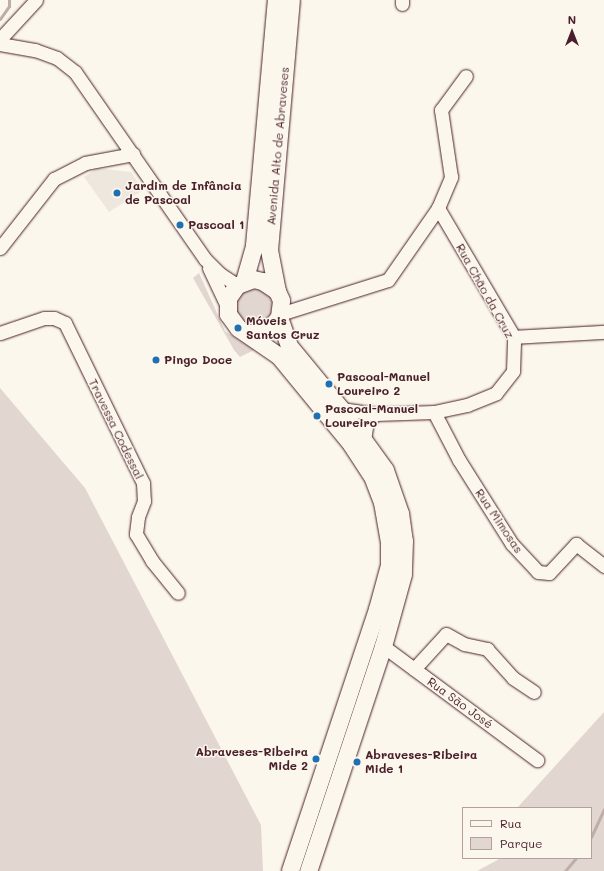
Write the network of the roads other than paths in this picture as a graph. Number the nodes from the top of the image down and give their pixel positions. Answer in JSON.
{"nodes":[{"id":1,"x":36,"y":0,"type":"edge"},
{"id":2,"x":276,"y":0,"type":"edge"},
{"id":3,"x":291,"y":0,"type":"edge"},
{"id":4,"x":0,"y":39,"type":"edge"},
{"id":5,"x":0,"y":44,"type":"edge"},
{"id":6,"x":466,"y":76,"type":"dead end"},
{"id":7,"x":133,"y":154,"type":"junction"},
{"id":8,"x":438,"y":208,"type":"junction"},
{"id":9,"x":0,"y":248,"type":"edge"},
{"id":10,"x":205,"y":259,"type":"junction"},
{"id":11,"x":240,"y":283,"type":"junction"},
{"id":12,"x":227,"y":306,"type":"junction"},
{"id":13,"x":279,"y":306,"type":"junction"},
{"id":14,"x":245,"y":332,"type":"junction"},
{"id":15,"x":604,"y":332,"type":"edge"},
{"id":16,"x":0,"y":333,"type":"edge"},
{"id":17,"x":514,"y":337,"type":"junction"},
{"id":18,"x":341,"y":409,"type":"junction"},
{"id":19,"x":434,"y":412,"type":"junction"},
{"id":20,"x":376,"y":414,"type":"junction"},
{"id":21,"x":364,"y":440,"type":"junction"},
{"id":22,"x":604,"y":566,"type":"edge"},
{"id":23,"x":178,"y":593,"type":"dead end"},
{"id":24,"x":383,"y":646,"type":"junction"},
{"id":25,"x":414,"y":669,"type":"junction"},
{"id":26,"x":534,"y":692,"type":"dead end"},
{"id":27,"x":537,"y":760,"type":"dead end"},
{"id":28,"x":290,"y":871,"type":"edge"},
{"id":29,"x":308,"y":871,"type":"edge"}],
"edges":[{"from":1,"to":4,"type":"street"},
{"from":2,"to":11,"type":"main road","name":"Avenida Alto de Abraveses"},
{"from":3,"to":13,"type":"main road","name":"Avenida Alto de Abraveses"},
{"from":5,"to":7,"type":"street"},
{"from":6,"to":8,"type":"street"},
{"from":7,"to":9,"type":"street"},
{"from":7,"to":10,"type":"street"},
{"from":8,"to":13,"type":"street"},
{"from":8,"to":17,"type":"street","name":"Rua Chão da Cruz"},
{"from":10,"to":11,"type":"street"},
{"from":10,"to":12,"type":"street"},
{"from":11,"to":12,"type":"main road"},
{"from":11,"to":13,"type":"main road"},
{"from":12,"to":14,"type":"main road"},
{"from":13,"to":14,"type":"main road"},
{"from":13,"to":18,"type":"main road","name":"Avenida Alto de Abraveses"},
{"from":14,"to":28,"type":"main road"},
{"from":15,"to":17,"type":"street"},
{"from":16,"to":23,"type":"street","name":"Travessa Codessal"},
{"from":17,"to":19,"type":"street","name":"Rua Chão da Cruz"},
{"from":18,"to":20,"type":"street","name":"Rua Chão da Cruz"},
{"from":18,"to":21,"type":"main road","name":"Avenida Alto de Abraveses"},
{"from":19,"to":20,"type":"street","name":"Rua Chão da Cruz"},
{"from":19,"to":22,"type":"street","name":"Rua Mimosas"},
{"from":20,"to":21,"type":"street"},
{"from":21,"to":24,"type":"main road","name":"Avenida Alto de Abraveses"},
{"from":24,"to":25,"type":"street","name":"Rua São José"},
{"from":24,"to":29,"type":"main road","name":"Avenida Alto de Abraveses"},
{"from":25,"to":26,"type":"street"},
{"from":25,"to":27,"type":"street","name":"Rua São José"}]}
